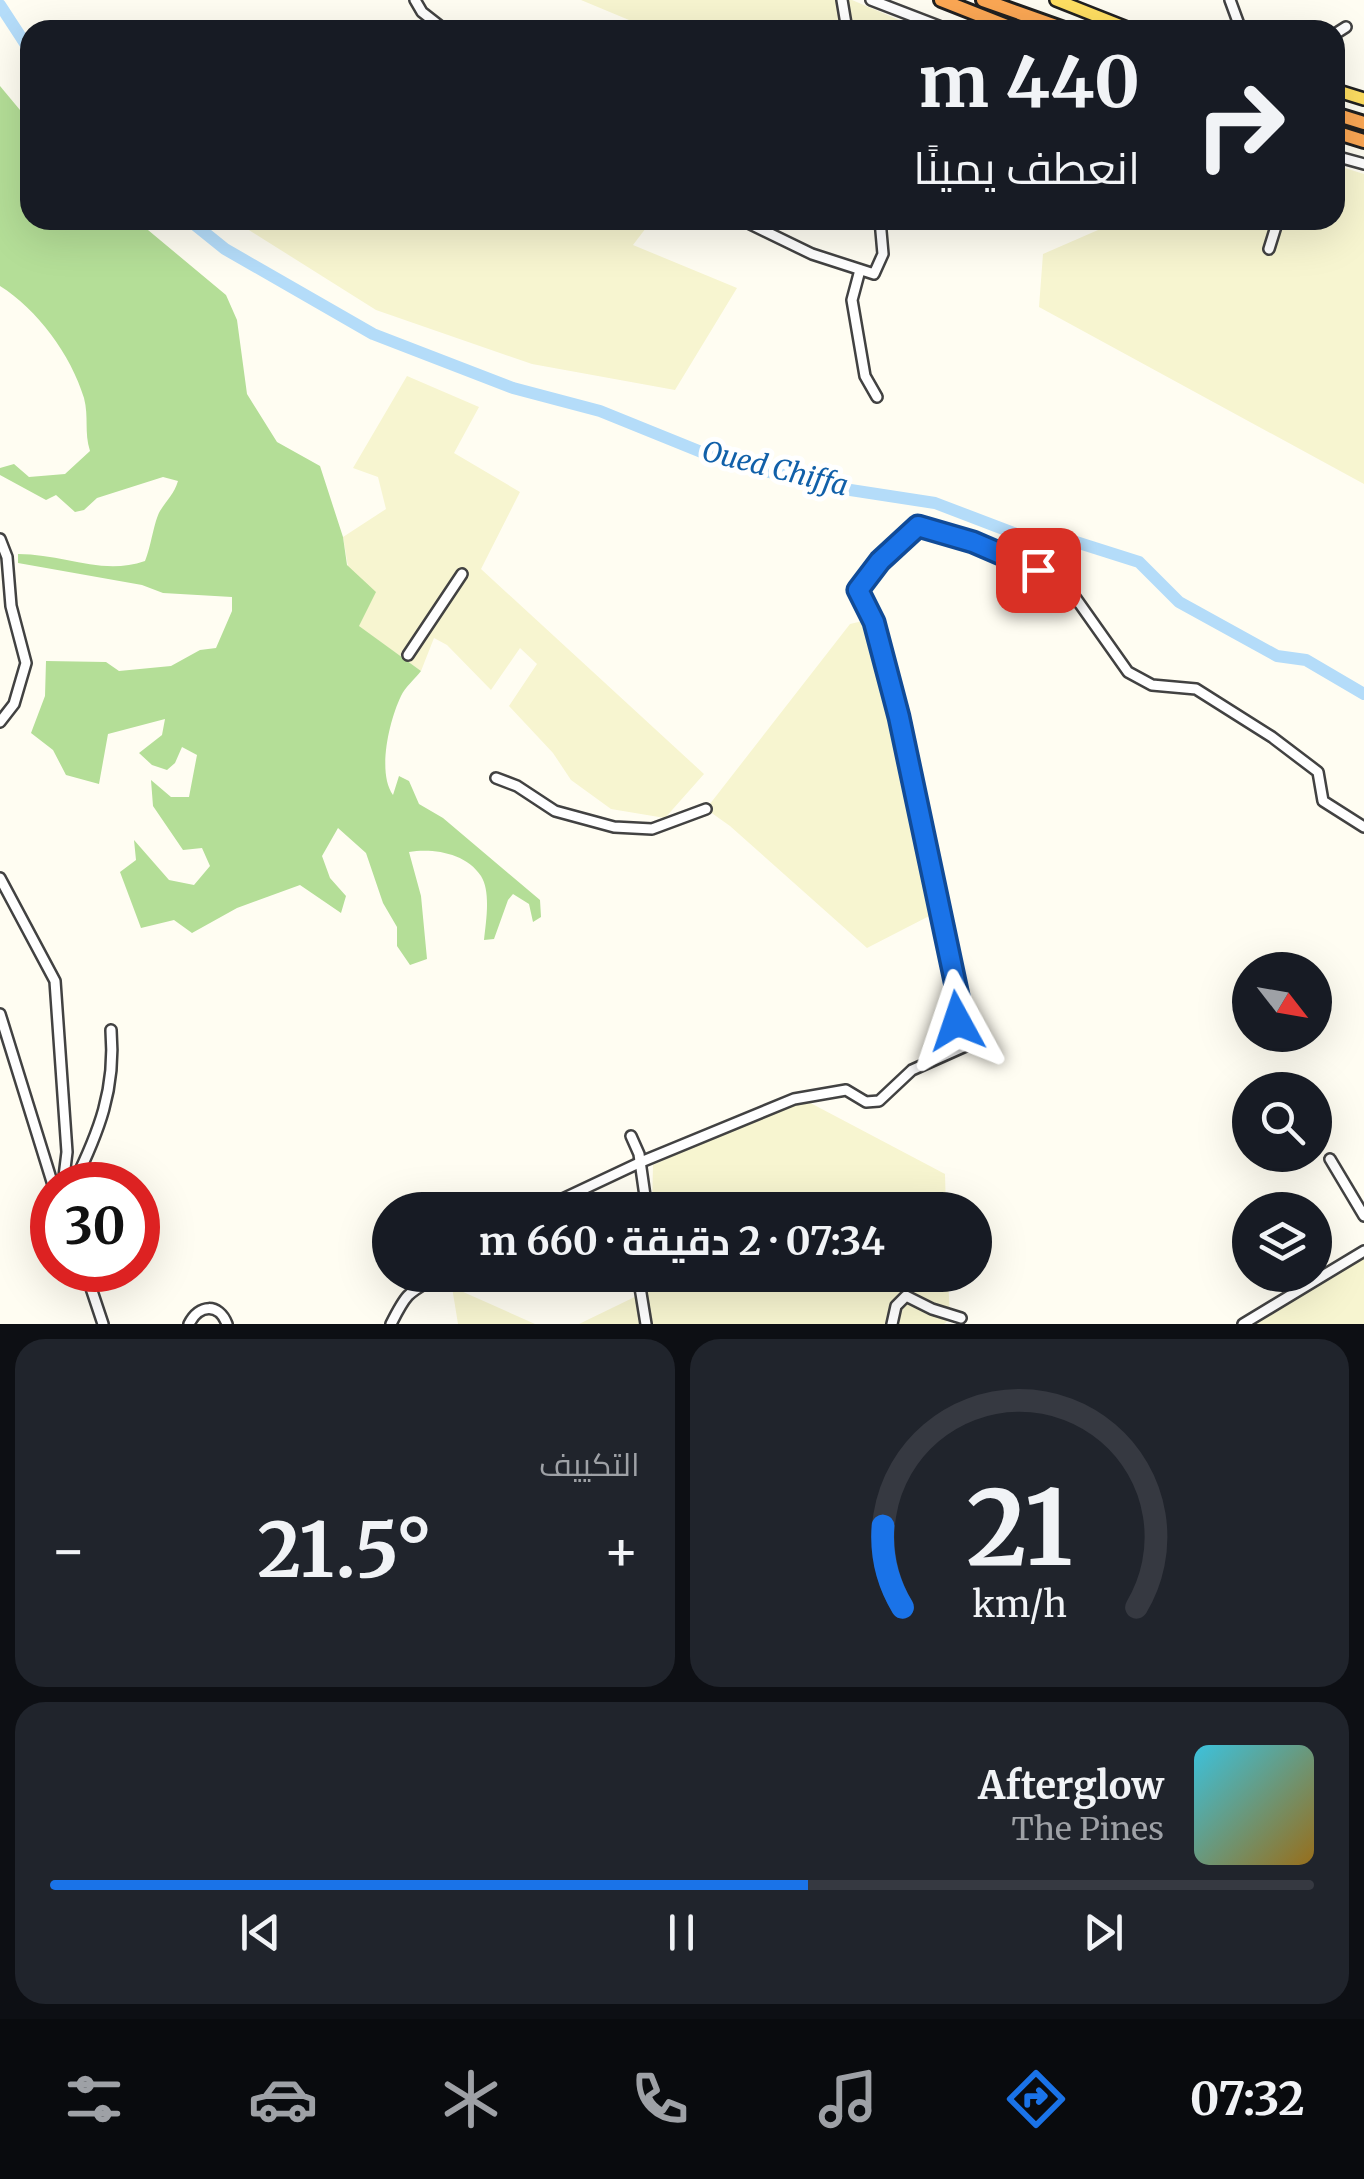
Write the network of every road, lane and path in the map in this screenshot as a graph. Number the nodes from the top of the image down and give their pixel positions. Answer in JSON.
{"nodes":[{"id":1,"x":414,"y":0,"type":"edge"},
{"id":2,"x":871,"y":0,"type":"edge"},
{"id":3,"x":941,"y":0,"type":"edge"},
{"id":4,"x":983,"y":0,"type":"edge"},
{"id":5,"x":1056,"y":0,"type":"edge"},
{"id":6,"x":432,"y":20,"type":"edge"},
{"id":7,"x":923,"y":20,"type":"edge"},
{"id":8,"x":992,"y":20,"type":"edge"},
{"id":9,"x":1039,"y":20,"type":"edge"},
{"id":10,"x":1107,"y":20,"type":"edge"},
{"id":11,"x":763,"y":230,"type":"edge"},
{"id":12,"x":881,"y":230,"type":"edge"},
{"id":13,"x":1275,"y":230,"type":"edge"},
{"id":14,"x":1269,"y":249,"type":"dead end"},
{"id":15,"x":860,"y":270,"type":"junction"},
{"id":16,"x":877,"y":397,"type":"dead end"},
{"id":17,"x":0,"y":539,"type":"edge"},
{"id":18,"x":462,"y":574,"type":"dead end"},
{"id":19,"x":408,"y":655,"type":"dead end"},
{"id":20,"x":0,"y":722,"type":"edge"},
{"id":21,"x":496,"y":778,"type":"dead end"},
{"id":22,"x":706,"y":809,"type":"dead end"},
{"id":23,"x":1364,"y":827,"type":"edge"},
{"id":24,"x":0,"y":878,"type":"edge"},
{"id":25,"x":0,"y":904,"type":"edge"},
{"id":26,"x":18,"y":916,"type":"junction"},
{"id":27,"x":0,"y":1014,"type":"edge"},
{"id":28,"x":957,"y":1021,"type":"dead end"},
{"id":29,"x":112,"y":1030,"type":"dead end"},
{"id":30,"x":979,"y":1040,"type":"dead end"},
{"id":31,"x":631,"y":1136,"type":"dead end"},
{"id":32,"x":46,"y":1162,"type":"edge"},
{"id":33,"x":65,"y":1162,"type":"edge"},
{"id":34,"x":84,"y":1162,"type":"edge"},
{"id":35,"x":641,"y":1162,"type":"junction"},
{"id":36,"x":1332,"y":1162,"type":"edge"},
{"id":37,"x":577,"y":1192,"type":"edge"},
{"id":38,"x":644,"y":1192,"type":"edge"},
{"id":39,"x":1364,"y":1216,"type":"edge"},
{"id":40,"x":1364,"y":1251,"type":"edge"},
{"id":41,"x":92,"y":1292,"type":"edge"},
{"id":42,"x":410,"y":1292,"type":"edge"},
{"id":43,"x":641,"y":1292,"type":"edge"},
{"id":44,"x":962,"y":1318,"type":"dead end"},
{"id":45,"x":103,"y":1324,"type":"edge"},
{"id":46,"x":189,"y":1324,"type":"edge"},
{"id":47,"x":227,"y":1324,"type":"edge"},
{"id":48,"x":391,"y":1324,"type":"edge"},
{"id":49,"x":646,"y":1324,"type":"edge"},
{"id":50,"x":892,"y":1324,"type":"edge"},
{"id":51,"x":1244,"y":1324,"type":"edge"}],
"edges":[{"from":1,"to":6,"type":"street"},
{"from":2,"to":7,"type":"street"},
{"from":3,"to":8,"type":"highway"},
{"from":4,"to":9,"type":"highway"},
{"from":5,"to":10,"type":"main road"},
{"from":11,"to":15,"type":"street"},
{"from":12,"to":15,"type":"street"},
{"from":13,"to":14,"type":"street"},
{"from":15,"to":16,"type":"street"},
{"from":17,"to":20,"type":"street"},
{"from":18,"to":19,"type":"street"},
{"from":21,"to":22,"type":"street"},
{"from":23,"to":28,"type":"street"},
{"from":24,"to":26,"type":"street"},
{"from":25,"to":26,"type":"street"},
{"from":26,"to":33,"type":"street"},
{"from":27,"to":32,"type":"street"},
{"from":29,"to":34,"type":"street"},
{"from":30,"to":35,"type":"street"},
{"from":31,"to":35,"type":"street"},
{"from":35,"to":37,"type":"street"},
{"from":35,"to":38,"type":"street"},
{"from":36,"to":39,"type":"street"},
{"from":40,"to":51,"type":"street"},
{"from":41,"to":45,"type":"street"},
{"from":42,"to":48,"type":"street"},
{"from":43,"to":49,"type":"street"},
{"from":44,"to":50,"type":"street"},
{"from":46,"to":47,"type":"street"}]}
